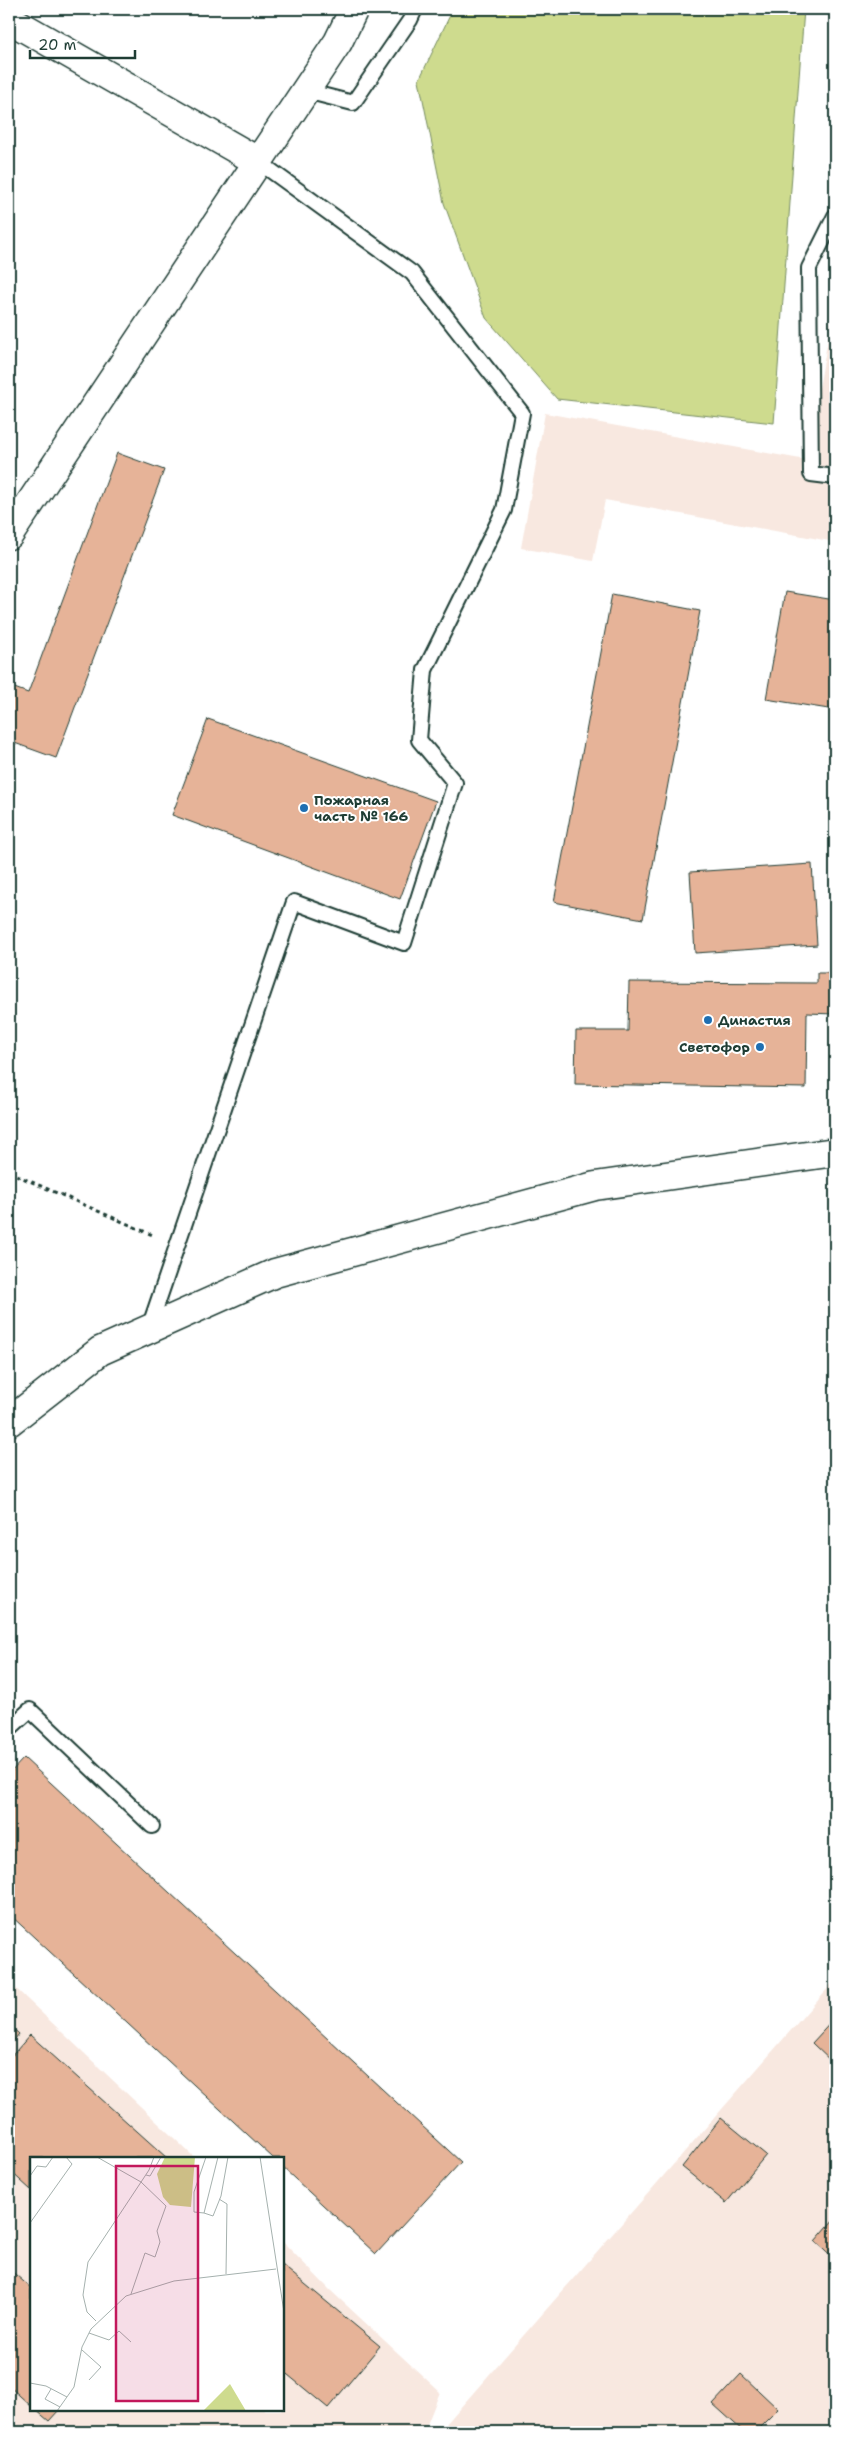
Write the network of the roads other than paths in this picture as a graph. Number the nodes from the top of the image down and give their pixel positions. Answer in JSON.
{"nodes":[{"id":1,"x":354,"y":9,"type":"edge"},
{"id":2,"x":415,"y":9,"type":"edge"},
{"id":3,"x":9,"y":19,"type":"edge"},
{"id":4,"x":306,"y":91,"type":"junction"},
{"id":5,"x":259,"y":162,"type":"junction"},
{"id":6,"x":835,"y":216,"type":"edge"},
{"id":7,"x":835,"y":477,"type":"edge"},
{"id":8,"x":9,"y":535,"type":"edge"},
{"id":9,"x":835,"y":1152,"type":"edge"},
{"id":10,"x":149,"y":1329,"type":"junction"},
{"id":11,"x":9,"y":1422,"type":"edge"},
{"id":12,"x":9,"y":1729,"type":"edge"},
{"id":13,"x":152,"y":1826,"type":"dead end"}],
"edges":[{"from":1,"to":4,"type":"street"},
{"from":2,"to":4,"type":"lane"},
{"from":3,"to":5,"type":"street"},
{"from":4,"to":5,"type":"street"},
{"from":5,"to":8,"type":"street"},
{"from":5,"to":10,"type":"lane"},
{"from":6,"to":7,"type":"lane"},
{"from":9,"to":10,"type":"street"},
{"from":10,"to":11,"type":"street"},
{"from":12,"to":13,"type":"lane"}]}
